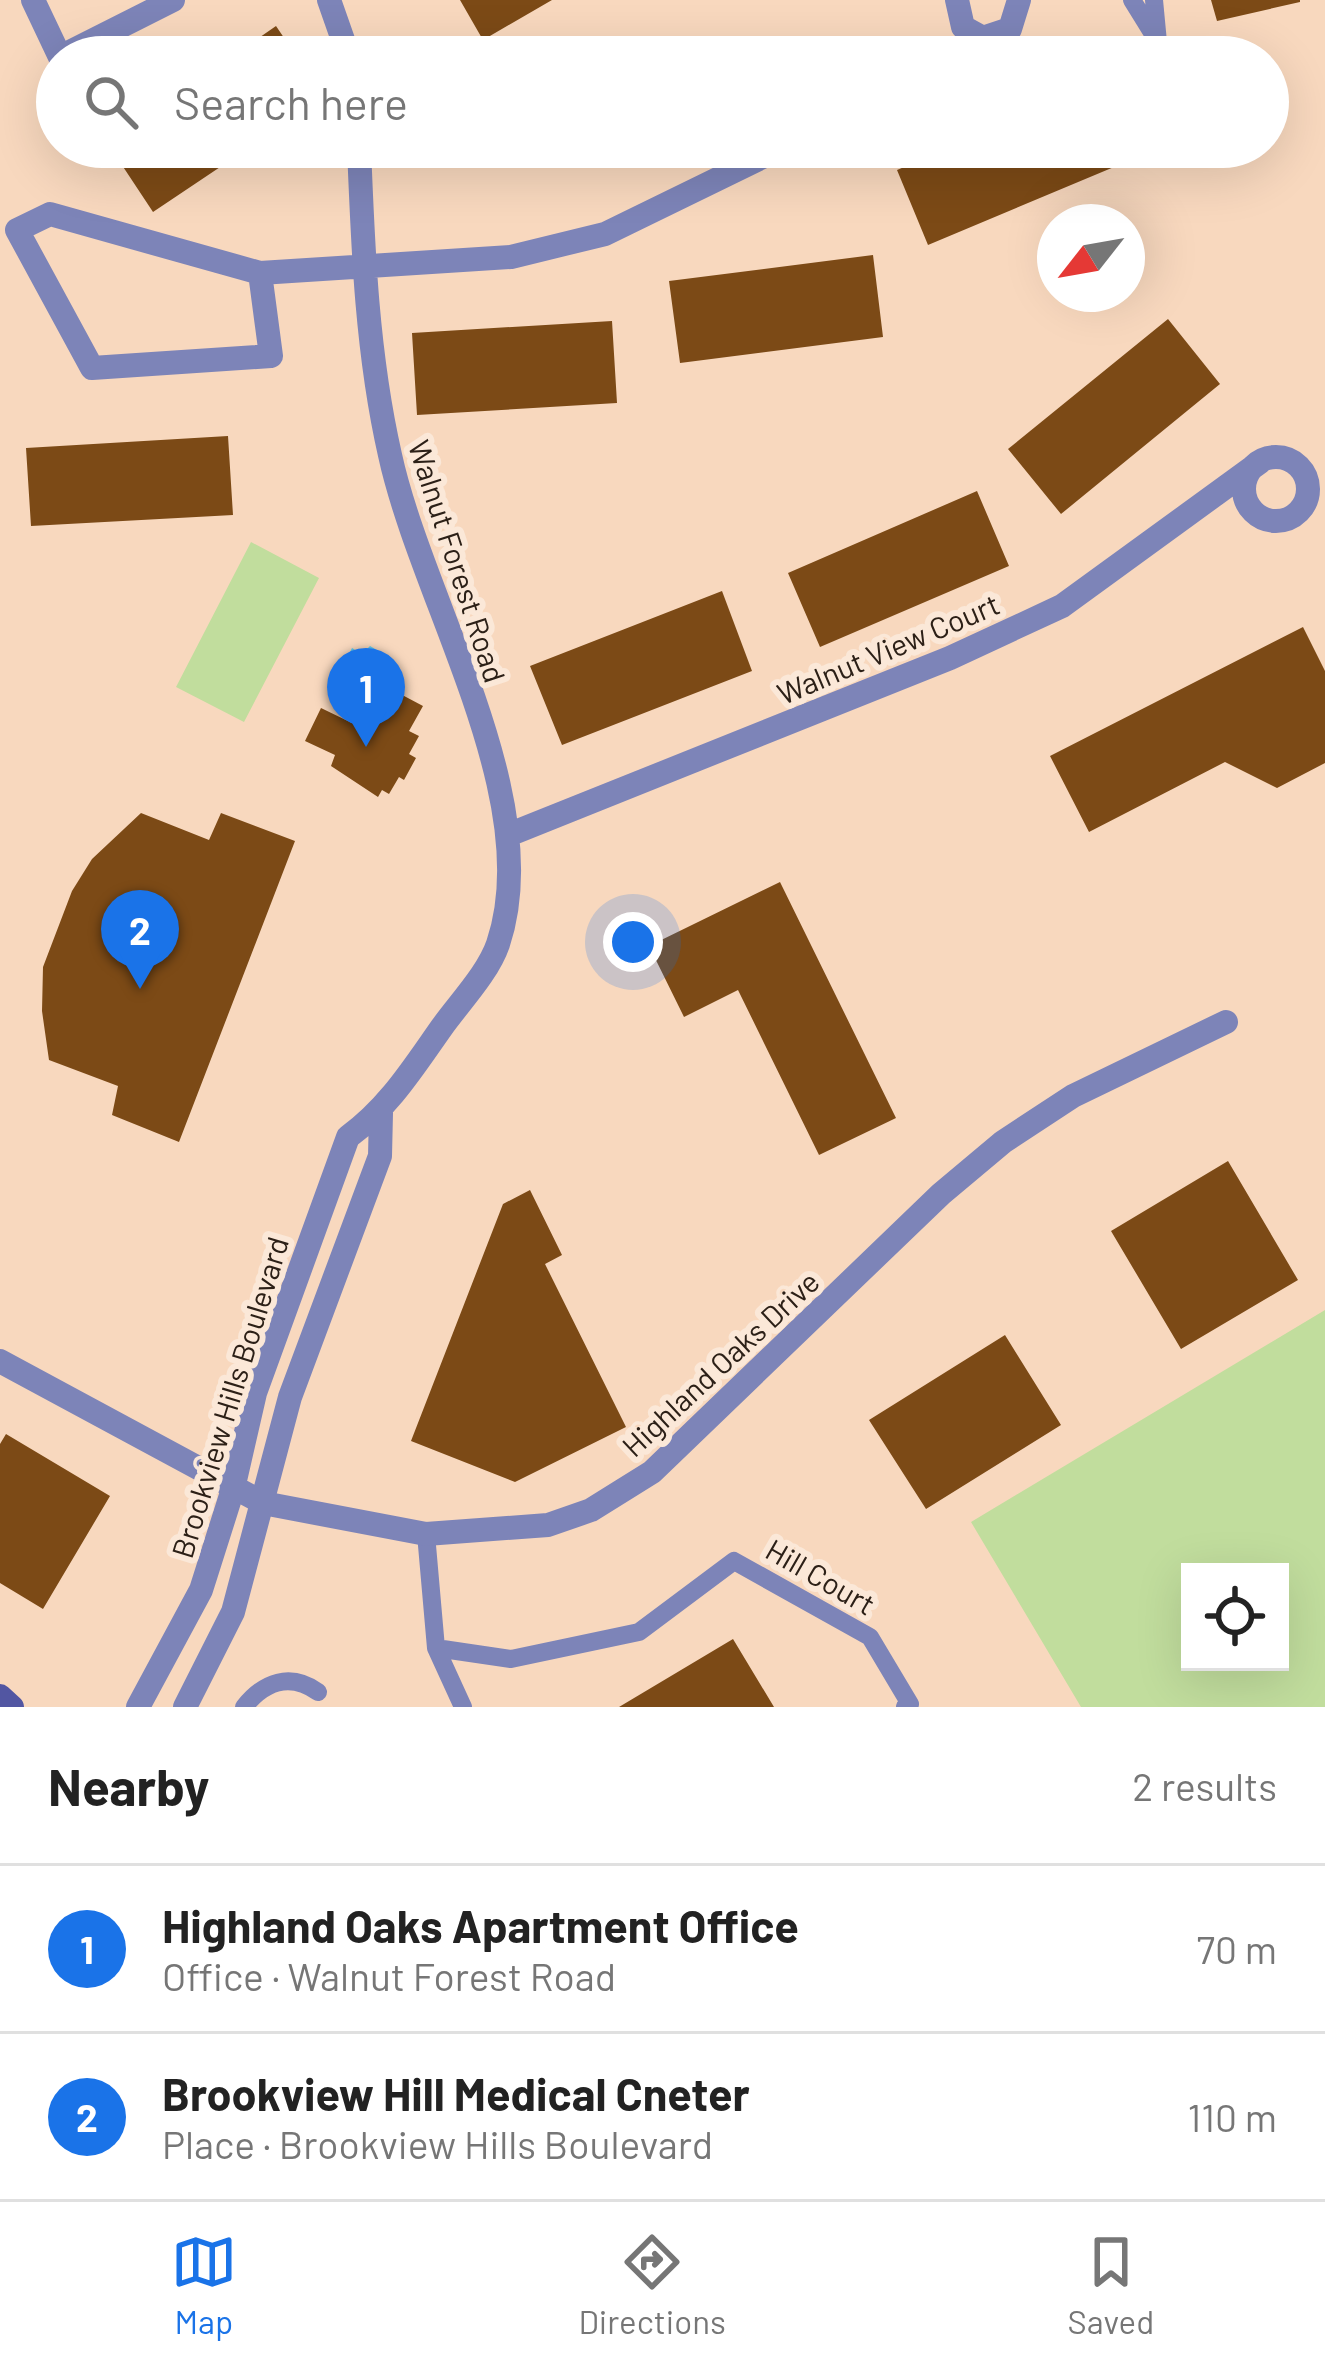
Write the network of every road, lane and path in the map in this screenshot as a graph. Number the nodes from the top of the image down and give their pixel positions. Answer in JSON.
{"nodes":[{"id":1,"x":33,"y":0,"type":"edge"},
{"id":2,"x":173,"y":0,"type":"edge"},
{"id":3,"x":329,"y":0,"type":"edge"},
{"id":4,"x":957,"y":0,"type":"edge"},
{"id":5,"x":1019,"y":0,"type":"edge"},
{"id":6,"x":1132,"y":0,"type":"edge"},
{"id":7,"x":1154,"y":0,"type":"edge"},
{"id":8,"x":50,"y":36,"type":"edge"},
{"id":9,"x":102,"y":36,"type":"edge"},
{"id":10,"x":342,"y":36,"type":"edge"},
{"id":11,"x":979,"y":36,"type":"edge"},
{"id":12,"x":989,"y":36,"type":"edge"},
{"id":13,"x":1154,"y":36,"type":"edge"},
{"id":14,"x":1157,"y":36,"type":"edge"},
{"id":15,"x":360,"y":168,"type":"edge"},
{"id":16,"x":741,"y":168,"type":"edge"},
{"id":17,"x":364,"y":262,"type":"junction"},
{"id":18,"x":260,"y":273,"type":"junction"},
{"id":19,"x":1260,"y":462,"type":"dead end"},
{"id":20,"x":508,"y":835,"type":"junction"},
{"id":21,"x":505,"y":916,"type":"joint"},
{"id":22,"x":1226,"y":1022,"type":"dead end"},
{"id":23,"x":381,"y":1113,"type":"junction"},
{"id":24,"x":0,"y":1361,"type":"edge"},
{"id":25,"x":233,"y":1490,"type":"junction"},
{"id":26,"x":263,"y":1503,"type":"junction"},
{"id":27,"x":426,"y":1534,"type":"junction"},
{"id":28,"x":436,"y":1648,"type":"junction"},
{"id":29,"x":318,"y":1692,"type":"dead end"},
{"id":30,"x":0,"y":1696,"type":"edge"},
{"id":31,"x":12,"y":1707,"type":"edge"},
{"id":32,"x":138,"y":1707,"type":"edge"},
{"id":33,"x":185,"y":1707,"type":"edge"},
{"id":34,"x":244,"y":1707,"type":"edge"},
{"id":35,"x":463,"y":1707,"type":"edge"},
{"id":36,"x":905,"y":1707,"type":"edge"}],
"edges":[{"from":1,"to":8,"type":"street"},
{"from":2,"to":9,"type":"street"},
{"from":3,"to":10,"type":"street"},
{"from":4,"to":11,"type":"street"},
{"from":5,"to":12,"type":"street"},
{"from":6,"to":13,"type":"lane"},
{"from":7,"to":14,"type":"lane"},
{"from":15,"to":17,"type":"street","name":"Walnut Forest Road"},
{"from":16,"to":17,"type":"street"},
{"from":17,"to":18,"type":"street"},
{"from":17,"to":20,"type":"street","name":"Walnut Forest Road"},
{"from":18,"to":18,"type":"street"},
{"from":19,"to":20,"type":"street","name":"Walnut View Court"},
{"from":20,"to":21,"type":"street","name":"Walnut Forest Road"},
{"from":21,"to":23,"type":"street","name":"Brookview Hills Boulevard"},
{"from":22,"to":27,"type":"street","name":"Highland Oaks Drive"},
{"from":23,"to":25,"type":"street","name":"Brookview Hills Boulevard"},
{"from":23,"to":26,"type":"street","name":"Brookview Hills Boulevard"},
{"from":24,"to":25,"type":"street","name":"Highland Oaks Drive"},
{"from":25,"to":26,"type":"street","name":"Highland Oaks Drive"},
{"from":25,"to":32,"type":"street","name":"Brookview Hills Boulevard"},
{"from":26,"to":27,"type":"street","name":"Highland Oaks Drive"},
{"from":26,"to":33,"type":"street","name":"Brookview Hills Boulevard"},
{"from":27,"to":28,"type":"lane"},
{"from":28,"to":35,"type":"lane"},
{"from":28,"to":36,"type":"lane","name":"Hill Court"},
{"from":29,"to":34,"type":"lane"},
{"from":30,"to":31,"type":"main road"}]}
